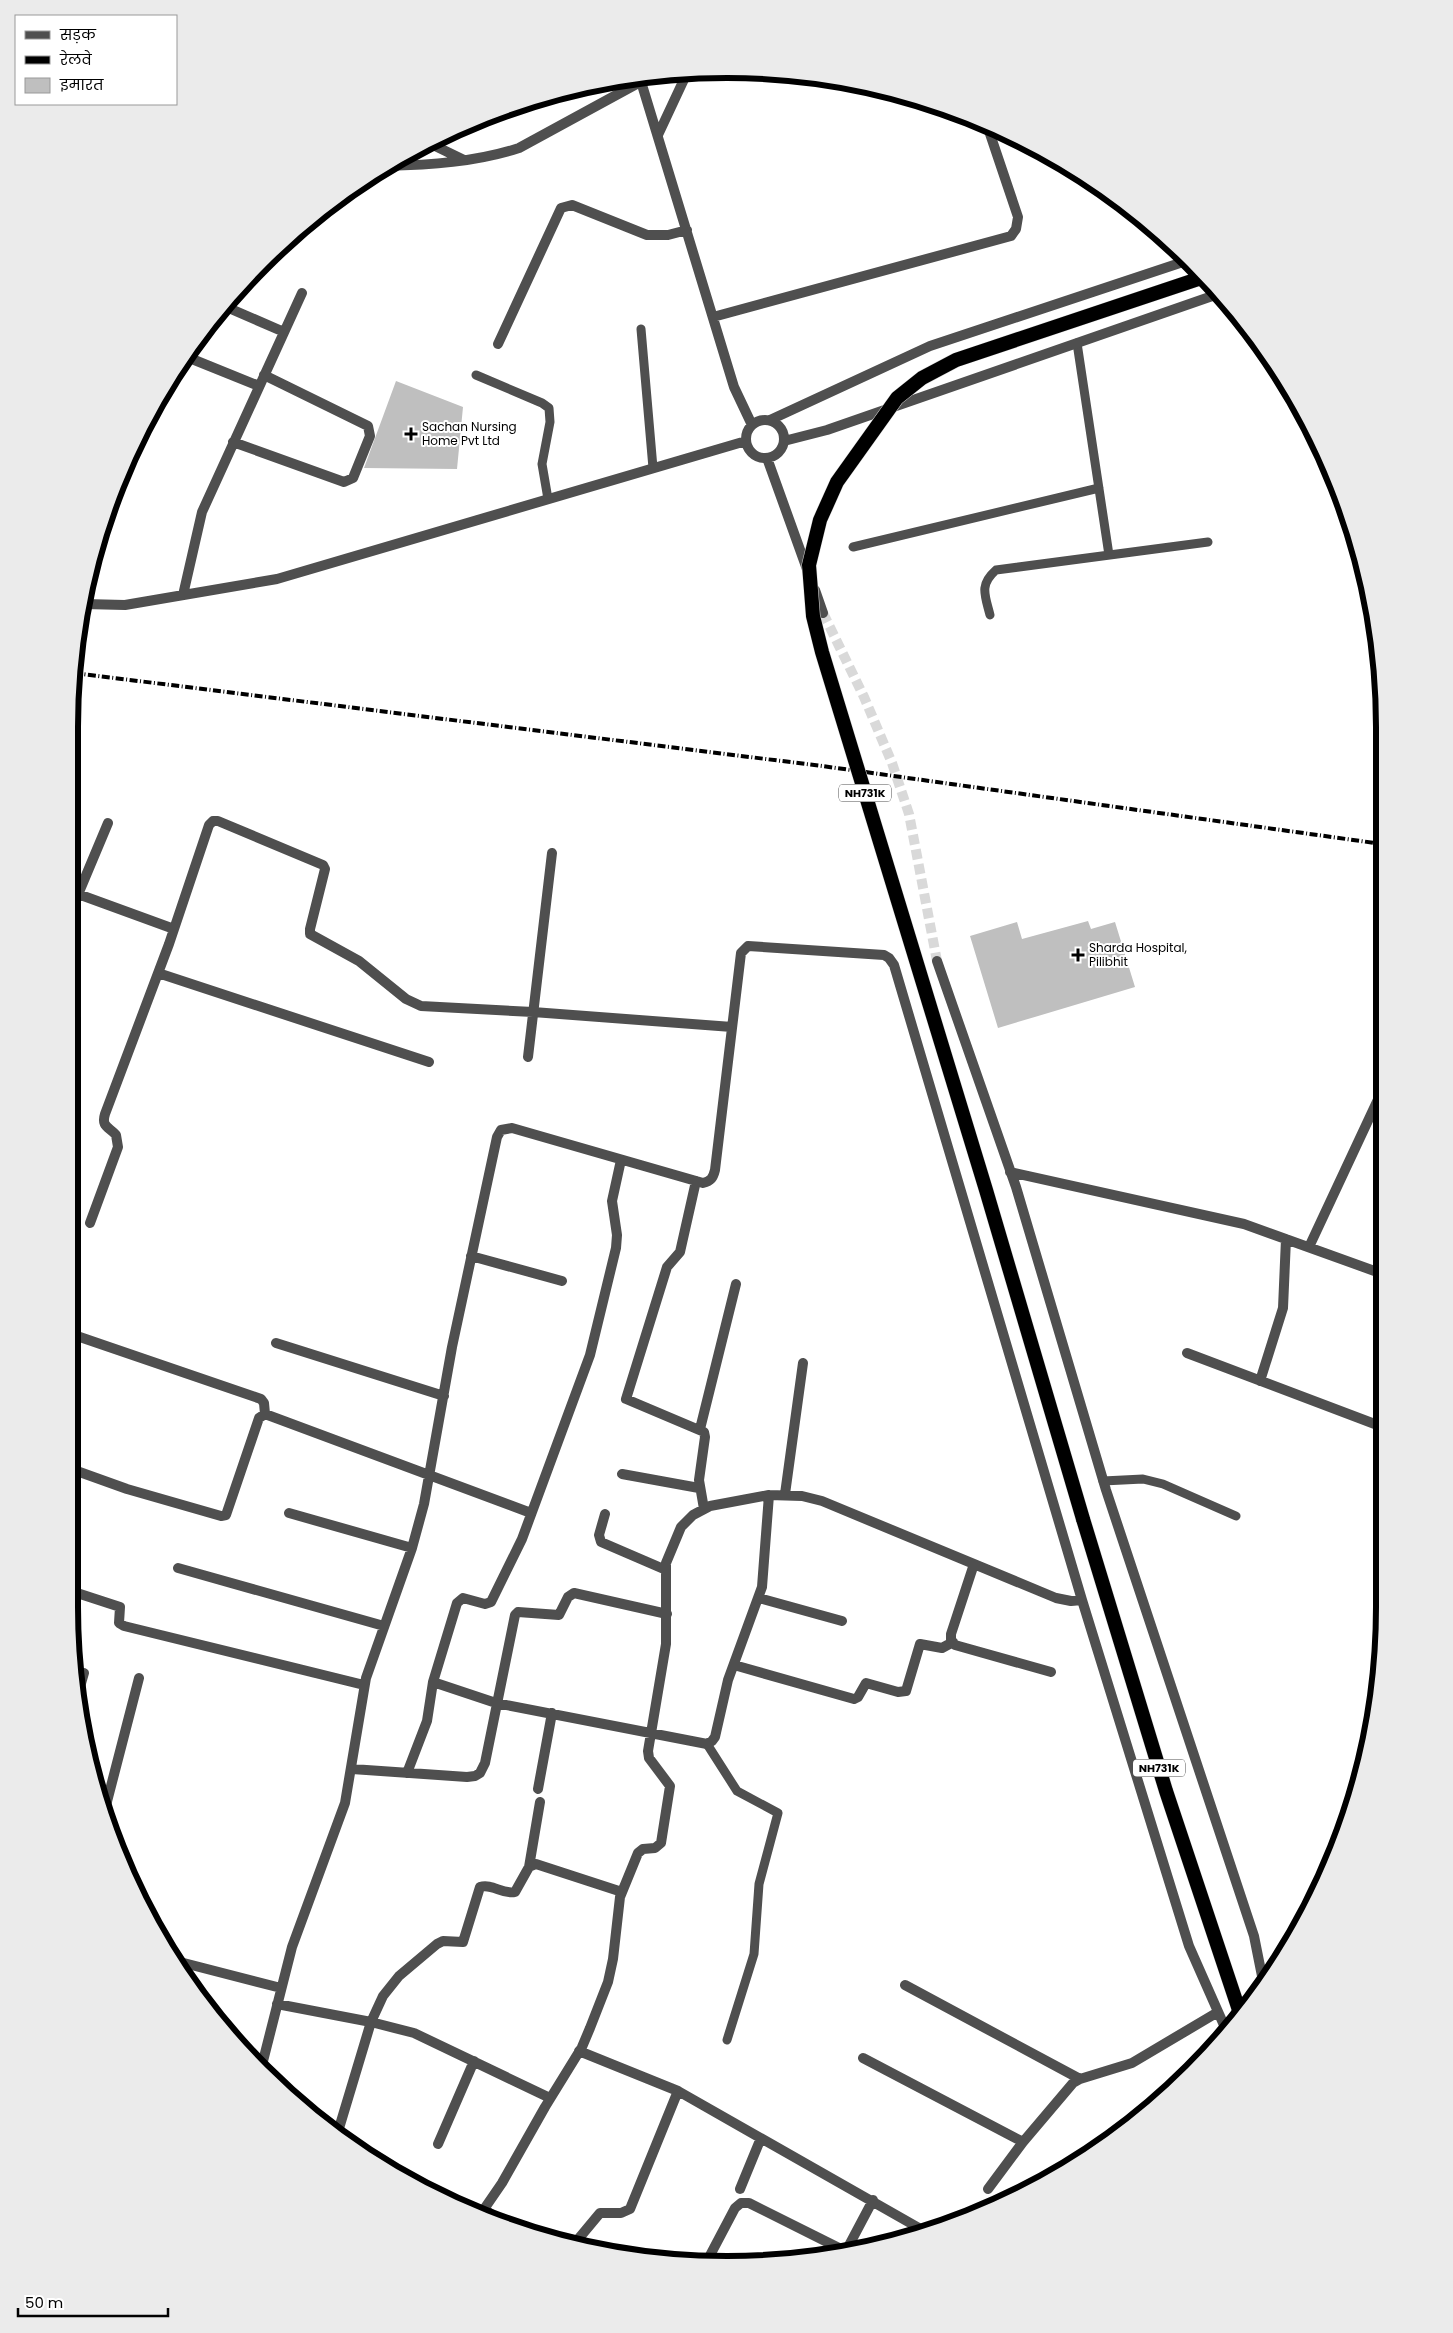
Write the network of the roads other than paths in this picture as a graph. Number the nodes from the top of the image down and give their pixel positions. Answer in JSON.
{"nodes":[{"id":1,"x":684,"y":79,"type":"edge"},
{"id":2,"x":642,"y":83,"type":"edge"},
{"id":3,"x":627,"y":85,"type":"edge"},
{"id":4,"x":991,"y":134,"type":"edge"},
{"id":5,"x":658,"y":135,"type":"junction"},
{"id":6,"x":435,"y":146,"type":"edge"},
{"id":7,"x":466,"y":161,"type":"junction"},
{"id":8,"x":400,"y":165,"type":"edge"},
{"id":9,"x":687,"y":230,"type":"junction"},
{"id":10,"x":1179,"y":262,"type":"edge"},
{"id":11,"x":1196,"y":280,"type":"edge"},
{"id":12,"x":302,"y":293,"type":"dead end"},
{"id":13,"x":1211,"y":296,"type":"edge"},
{"id":14,"x":231,"y":309,"type":"edge"},
{"id":15,"x":713,"y":317,"type":"junction"},
{"id":16,"x":641,"y":329,"type":"dead end"},
{"id":17,"x":284,"y":332,"type":"junction"},
{"id":18,"x":1077,"y":342,"type":"junction"},
{"id":19,"x":498,"y":344,"type":"dead end"},
{"id":20,"x":192,"y":359,"type":"edge"},
{"id":21,"x":264,"y":375,"type":"junction"},
{"id":22,"x":476,"y":375,"type":"dead end"},
{"id":23,"x":259,"y":386,"type":"junction"},
{"id":24,"x":770,"y":420,"type":"junction"},
{"id":25,"x":752,"y":425,"type":"junction"},
{"id":26,"x":746,"y":441,"type":"junction"},
{"id":27,"x":784,"y":441,"type":"junction"},
{"id":28,"x":234,"y":442,"type":"junction"},
{"id":29,"x":767,"y":458,"type":"junction"},
{"id":30,"x":653,"y":468,"type":"junction"},
{"id":31,"x":1099,"y":488,"type":"junction"},
{"id":32,"x":548,"y":499,"type":"junction"},
{"id":33,"x":1208,"y":542,"type":"dead end"},
{"id":34,"x":853,"y":547,"type":"dead end"},
{"id":35,"x":1109,"y":555,"type":"junction"},
{"id":36,"x":184,"y":595,"type":"junction"},
{"id":37,"x":89,"y":604,"type":"edge"},
{"id":38,"x":822,"y":613,"type":"tunnel mouth"},
{"id":39,"x":990,"y":615,"type":"dead end"},
{"id":40,"x":108,"y":823,"type":"dead end"},
{"id":41,"x":552,"y":854,"type":"dead end"},
{"id":42,"x":78,"y":894,"type":"joint"},
{"id":43,"x":174,"y":929,"type":"junction"},
{"id":44,"x":937,"y":961,"type":"tunnel mouth"},
{"id":45,"x":158,"y":973,"type":"junction"},
{"id":46,"x":533,"y":1012,"type":"junction"},
{"id":47,"x":732,"y":1027,"type":"junction"},
{"id":48,"x":528,"y":1057,"type":"dead end"},
{"id":49,"x":429,"y":1062,"type":"dead end"},
{"id":50,"x":1376,"y":1104,"type":"edge"},
{"id":51,"x":621,"y":1160,"type":"junction"},
{"id":52,"x":1010,"y":1172,"type":"junction"},
{"id":53,"x":696,"y":1182,"type":"junction"},
{"id":54,"x":90,"y":1223,"type":"dead end"},
{"id":55,"x":1286,"y":1239,"type":"junction"},
{"id":56,"x":1309,"y":1247,"type":"junction"},
{"id":57,"x":471,"y":1256,"type":"junction"},
{"id":58,"x":1376,"y":1271,"type":"edge"},
{"id":59,"x":562,"y":1280,"type":"dead end"},
{"id":60,"x":736,"y":1284,"type":"dead end"},
{"id":61,"x":78,"y":1337,"type":"edge"},
{"id":62,"x":276,"y":1343,"type":"dead end"},
{"id":63,"x":1187,"y":1353,"type":"dead end"},
{"id":64,"x":803,"y":1363,"type":"dead end"},
{"id":65,"x":1260,"y":1381,"type":"junction"},
{"id":66,"x":444,"y":1396,"type":"junction"},
{"id":67,"x":265,"y":1414,"type":"junction"},
{"id":68,"x":1376,"y":1424,"type":"edge"},
{"id":69,"x":700,"y":1429,"type":"junction"},
{"id":70,"x":78,"y":1471,"type":"edge"},
{"id":71,"x":429,"y":1474,"type":"junction"},
{"id":72,"x":622,"y":1474,"type":"dead end"},
{"id":73,"x":1103,"y":1481,"type":"junction"},
{"id":74,"x":700,"y":1488,"type":"junction"},
{"id":75,"x":785,"y":1494,"type":"junction"},
{"id":76,"x":769,"y":1495,"type":"junction"},
{"id":77,"x":704,"y":1509,"type":"junction"},
{"id":78,"x":289,"y":1514,"type":"dead end"},
{"id":79,"x":531,"y":1514,"type":"junction"},
{"id":80,"x":605,"y":1514,"type":"dead end"},
{"id":81,"x":1236,"y":1516,"type":"dead end"},
{"id":82,"x":412,"y":1548,"type":"junction"},
{"id":83,"x":974,"y":1564,"type":"junction"},
{"id":84,"x":178,"y":1568,"type":"dead end"},
{"id":85,"x":666,"y":1570,"type":"junction"},
{"id":86,"x":78,"y":1593,"type":"edge"},
{"id":87,"x":759,"y":1598,"type":"junction"},
{"id":88,"x":1082,"y":1600,"type":"junction"},
{"id":89,"x":667,"y":1614,"type":"junction"},
{"id":90,"x":842,"y":1621,"type":"dead end"},
{"id":91,"x":384,"y":1626,"type":"junction"},
{"id":92,"x":953,"y":1642,"type":"junction"},
{"id":93,"x":734,"y":1665,"type":"junction"},
{"id":94,"x":1051,"y":1672,"type":"dead end"},
{"id":95,"x":84,"y":1673,"type":"dead end"},
{"id":96,"x":139,"y":1678,"type":"dead end"},
{"id":97,"x":82,"y":1680,"type":"edge"},
{"id":98,"x":433,"y":1682,"type":"junction"},
{"id":99,"x":364,"y":1685,"type":"junction"},
{"id":100,"x":496,"y":1703,"type":"junction"},
{"id":101,"x":552,"y":1713,"type":"junction"},
{"id":102,"x":651,"y":1732,"type":"junction"},
{"id":103,"x":707,"y":1744,"type":"junction"},
{"id":104,"x":352,"y":1769,"type":"junction"},
{"id":105,"x":407,"y":1773,"type":"junction"},
{"id":106,"x":538,"y":1790,"type":"dead end"},
{"id":107,"x":108,"y":1801,"type":"edge"},
{"id":108,"x":540,"y":1802,"type":"dead end"},
{"id":109,"x":529,"y":1867,"type":"junction"},
{"id":110,"x":622,"y":1892,"type":"junction"},
{"id":111,"x":185,"y":1963,"type":"edge"},
{"id":112,"x":1261,"y":1973,"type":"edge"},
{"id":113,"x":905,"y":1985,"type":"dead end"},
{"id":114,"x":281,"y":1988,"type":"junction"},
{"id":115,"x":277,"y":2004,"type":"junction"},
{"id":116,"x":1238,"y":2006,"type":"edge"},
{"id":117,"x":1218,"y":2012,"type":"junction"},
{"id":118,"x":371,"y":2022,"type":"junction"},
{"id":119,"x":1223,"y":2023,"type":"edge"},
{"id":120,"x":727,"y":2040,"type":"dead end"},
{"id":121,"x":579,"y":2050,"type":"junction"},
{"id":122,"x":863,"y":2058,"type":"dead end"},
{"id":123,"x":263,"y":2060,"type":"edge"},
{"id":124,"x":474,"y":2061,"type":"junction"},
{"id":125,"x":1080,"y":2079,"type":"junction"},
{"id":126,"x":678,"y":2091,"type":"junction"},
{"id":127,"x":550,"y":2098,"type":"junction"},
{"id":128,"x":339,"y":2127,"type":"edge"},
{"id":129,"x":761,"y":2138,"type":"junction"},
{"id":130,"x":1023,"y":2142,"type":"junction"},
{"id":131,"x":438,"y":2144,"type":"dead end"},
{"id":132,"x":740,"y":2189,"type":"dead end"},
{"id":133,"x":988,"y":2189,"type":"dead end"},
{"id":134,"x":873,"y":2200,"type":"junction"},
{"id":135,"x":484,"y":2208,"type":"edge"},
{"id":136,"x":914,"y":2227,"type":"edge"},
{"id":137,"x":579,"y":2238,"type":"edge"},
{"id":138,"x":849,"y":2244,"type":"edge"},
{"id":139,"x":835,"y":2246,"type":"edge"},
{"id":140,"x":710,"y":2255,"type":"edge"}],
"edges":[{"from":1,"to":5,"type":"street"},
{"from":2,"to":5,"type":"street"},
{"from":3,"to":7,"type":"street"},
{"from":4,"to":15,"type":"street"},
{"from":5,"to":9,"type":"street"},
{"from":6,"to":7,"type":"street"},
{"from":7,"to":8,"type":"street"},
{"from":9,"to":15,"type":"street"},
{"from":9,"to":19,"type":"street"},
{"from":10,"to":24,"type":"street"},
{"from":11,"to":116,"type":"highway","number":"NH731K","bridge":true},
{"from":12,"to":17,"type":"street"},
{"from":13,"to":18,"type":"street"},
{"from":14,"to":17,"type":"street"},
{"from":15,"to":25,"type":"street"},
{"from":16,"to":30,"type":"lane"},
{"from":17,"to":21,"type":"street"},
{"from":18,"to":27,"type":"street"},
{"from":18,"to":31,"type":"lane"},
{"from":20,"to":23,"type":"street"},
{"from":21,"to":23,"type":"street"},
{"from":21,"to":28,"type":"street"},
{"from":22,"to":32,"type":"lane"},
{"from":23,"to":28,"type":"street"},
{"from":24,"to":25,"type":"street"},
{"from":24,"to":27,"type":"street"},
{"from":25,"to":26,"type":"street"},
{"from":26,"to":29,"type":"street"},
{"from":26,"to":30,"type":"street"},
{"from":27,"to":29,"type":"street"},
{"from":28,"to":36,"type":"street"},
{"from":29,"to":38,"type":"street"},
{"from":30,"to":32,"type":"street"},
{"from":31,"to":34,"type":"lane"},
{"from":31,"to":35,"type":"lane"},
{"from":32,"to":36,"type":"street"},
{"from":33,"to":35,"type":"lane"},
{"from":35,"to":39,"type":"lane"},
{"from":36,"to":37,"type":"street"},
{"from":40,"to":42,"type":"street"},
{"from":41,"to":46,"type":"street"},
{"from":42,"to":43,"type":"street"},
{"from":43,"to":45,"type":"street"},
{"from":43,"to":46,"type":"street"},
{"from":44,"to":52,"type":"street"},
{"from":45,"to":49,"type":"street"},
{"from":45,"to":54,"type":"street"},
{"from":46,"to":47,"type":"street"},
{"from":46,"to":48,"type":"street"},
{"from":47,"to":53,"type":"street"},
{"from":47,"to":88,"type":"street"},
{"from":50,"to":56,"type":"street"},
{"from":51,"to":53,"type":"street"},
{"from":51,"to":57,"type":"street"},
{"from":51,"to":79,"type":"street"},
{"from":52,"to":55,"type":"street"},
{"from":52,"to":73,"type":"street"},
{"from":53,"to":69,"type":"street"},
{"from":55,"to":56,"type":"street"},
{"from":55,"to":65,"type":"street"},
{"from":56,"to":58,"type":"street"},
{"from":57,"to":59,"type":"street"},
{"from":57,"to":66,"type":"street"},
{"from":60,"to":69,"type":"street"},
{"from":61,"to":67,"type":"street"},
{"from":62,"to":66,"type":"street"},
{"from":63,"to":65,"type":"street"},
{"from":64,"to":75,"type":"street"},
{"from":65,"to":68,"type":"street"},
{"from":66,"to":71,"type":"street"},
{"from":67,"to":70,"type":"street"},
{"from":67,"to":71,"type":"street"},
{"from":69,"to":74,"type":"street"},
{"from":71,"to":79,"type":"street"},
{"from":71,"to":82,"type":"street"},
{"from":72,"to":74,"type":"street"},
{"from":73,"to":81,"type":"lane"},
{"from":73,"to":112,"type":"street"},
{"from":74,"to":77,"type":"street"},
{"from":75,"to":76,"type":"street"},
{"from":75,"to":83,"type":"street"},
{"from":76,"to":77,"type":"street"},
{"from":76,"to":87,"type":"street"},
{"from":77,"to":85,"type":"street"},
{"from":78,"to":82,"type":"street"},
{"from":79,"to":98,"type":"street"},
{"from":80,"to":85,"type":"street"},
{"from":82,"to":91,"type":"street"},
{"from":83,"to":88,"type":"street"},
{"from":83,"to":92,"type":"street"},
{"from":84,"to":91,"type":"street"},
{"from":85,"to":89,"type":"street"},
{"from":86,"to":99,"type":"street"},
{"from":87,"to":90,"type":"street"},
{"from":87,"to":93,"type":"street"},
{"from":88,"to":117,"type":"street"},
{"from":89,"to":100,"type":"street"},
{"from":89,"to":102,"type":"street"},
{"from":91,"to":99,"type":"street"},
{"from":92,"to":93,"type":"street"},
{"from":92,"to":94,"type":"street"},
{"from":93,"to":103,"type":"street"},
{"from":95,"to":97,"type":"street"},
{"from":96,"to":107,"type":"street"},
{"from":98,"to":100,"type":"street"},
{"from":98,"to":105,"type":"street"},
{"from":99,"to":104,"type":"street"},
{"from":100,"to":101,"type":"street"},
{"from":100,"to":105,"type":"street"},
{"from":101,"to":102,"type":"street"},
{"from":101,"to":106,"type":"street"},
{"from":102,"to":103,"type":"street"},
{"from":102,"to":110,"type":"street"},
{"from":103,"to":120,"type":"lane"},
{"from":104,"to":105,"type":"street"},
{"from":104,"to":114,"type":"street"},
{"from":108,"to":109,"type":"street"},
{"from":109,"to":110,"type":"street"},
{"from":109,"to":118,"type":"street"},
{"from":110,"to":121,"type":"street"},
{"from":111,"to":114,"type":"street"},
{"from":113,"to":125,"type":"street"},
{"from":114,"to":115,"type":"street"},
{"from":115,"to":118,"type":"street"},
{"from":115,"to":123,"type":"street"},
{"from":117,"to":119,"type":"street"},
{"from":117,"to":125,"type":"street"},
{"from":118,"to":124,"type":"street"},
{"from":118,"to":128,"type":"street"},
{"from":121,"to":126,"type":"street"},
{"from":121,"to":127,"type":"street"},
{"from":122,"to":130,"type":"street"},
{"from":124,"to":127,"type":"street"},
{"from":124,"to":131,"type":"street"},
{"from":125,"to":130,"type":"street"},
{"from":126,"to":129,"type":"street"},
{"from":126,"to":137,"type":"street"},
{"from":127,"to":135,"type":"street"},
{"from":129,"to":132,"type":"street"},
{"from":129,"to":134,"type":"street"},
{"from":130,"to":133,"type":"street"},
{"from":134,"to":136,"type":"street"},
{"from":134,"to":138,"type":"street"},
{"from":139,"to":140,"type":"street"}]}
